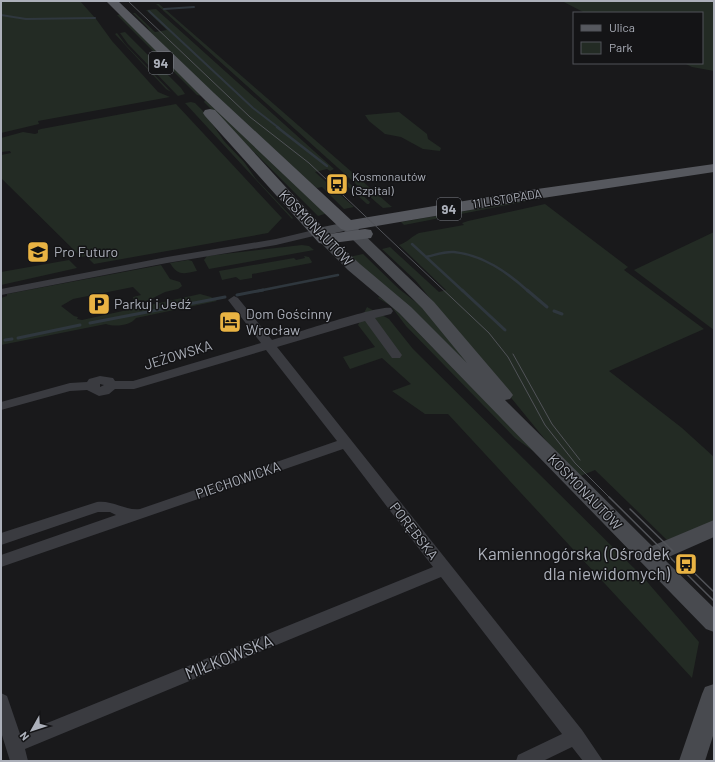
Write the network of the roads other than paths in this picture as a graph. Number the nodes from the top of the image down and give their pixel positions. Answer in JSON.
{"nodes":[{"id":1,"x":101,"y":1,"type":"edge"},
{"id":2,"x":112,"y":1,"type":"edge"},
{"id":3,"x":714,"y":168,"type":"edge"},
{"id":4,"x":352,"y":231,"type":"junction"},
{"id":5,"x":321,"y":236,"type":"junction"},
{"id":6,"x":1,"y":292,"type":"edge"},
{"id":7,"x":234,"y":300,"type":"dead end"},
{"id":8,"x":387,"y":311,"type":"dead end"},
{"id":9,"x":368,"y":316,"type":"junction"},
{"id":10,"x":269,"y":344,"type":"junction"},
{"id":11,"x":396,"y":355,"type":"dead end"},
{"id":12,"x":1,"y":406,"type":"edge"},
{"id":13,"x":346,"y":443,"type":"junction"},
{"id":14,"x":540,"y":446,"type":"junction"},
{"id":15,"x":129,"y":516,"type":"junction"},
{"id":16,"x":714,"y":528,"type":"edge"},
{"id":17,"x":1,"y":539,"type":"edge"},
{"id":18,"x":648,"y":557,"type":"junction"},
{"id":19,"x":1,"y":561,"type":"edge"},
{"id":20,"x":444,"y":569,"type":"junction"},
{"id":21,"x":714,"y":623,"type":"edge"},
{"id":22,"x":714,"y":694,"type":"edge"},
{"id":23,"x":1,"y":701,"type":"edge"},
{"id":24,"x":575,"y":736,"type":"junction"},
{"id":25,"x":17,"y":753,"type":"edge"},
{"id":26,"x":525,"y":761,"type":"edge"},
{"id":27,"x":594,"y":761,"type":"edge"},
{"id":28,"x":692,"y":761,"type":"edge"}],
"edges":[{"from":1,"to":5,"type":"main road","name":"KOSMONAUTÓW","number":"94"},
{"from":2,"to":4,"type":"main road","name":"KOSMONAUTÓW","number":"94"},
{"from":3,"to":4,"type":"main road","name":"11 LISTOPADA","number":"94"},
{"from":4,"to":5,"type":"main road","name":"11 LISTOPADA","number":"94"},
{"from":4,"to":14,"type":"main road","name":"KOSMONAUTÓW"},
{"from":5,"to":6,"type":"street"},
{"from":5,"to":14,"type":"main road","name":"KOSMONAUTÓW"},
{"from":7,"to":10,"type":"street","name":"PORĘBSKA"},
{"from":8,"to":9,"type":"street","name":"JEŻOWSKA"},
{"from":9,"to":10,"type":"street","name":"JEŻOWSKA"},
{"from":9,"to":11,"type":"street"},
{"from":10,"to":12,"type":"street","name":"JEŻOWSKA"},
{"from":10,"to":13,"type":"street","name":"PORĘBSKA"},
{"from":13,"to":15,"type":"street","name":"PIECHOWICKA"},
{"from":13,"to":20,"type":"street","name":"PORĘBSKA"},
{"from":14,"to":18,"type":"main road","name":"KOSMONAUTÓW"},
{"from":15,"to":17,"type":"street"},
{"from":15,"to":19,"type":"street","name":"PIECHOWICKA"},
{"from":16,"to":18,"type":"main road"},
{"from":18,"to":21,"type":"main road","name":"KOSMONAUTÓW"},
{"from":20,"to":24,"type":"street","name":"PORĘBSKA"},
{"from":20,"to":25,"type":"street","name":"MIŁKOWSKA"},
{"from":22,"to":28,"type":"main road"},
{"from":23,"to":25,"type":"street"},
{"from":24,"to":26,"type":"street"},
{"from":24,"to":27,"type":"street","name":"PORĘBSKA"}]}
